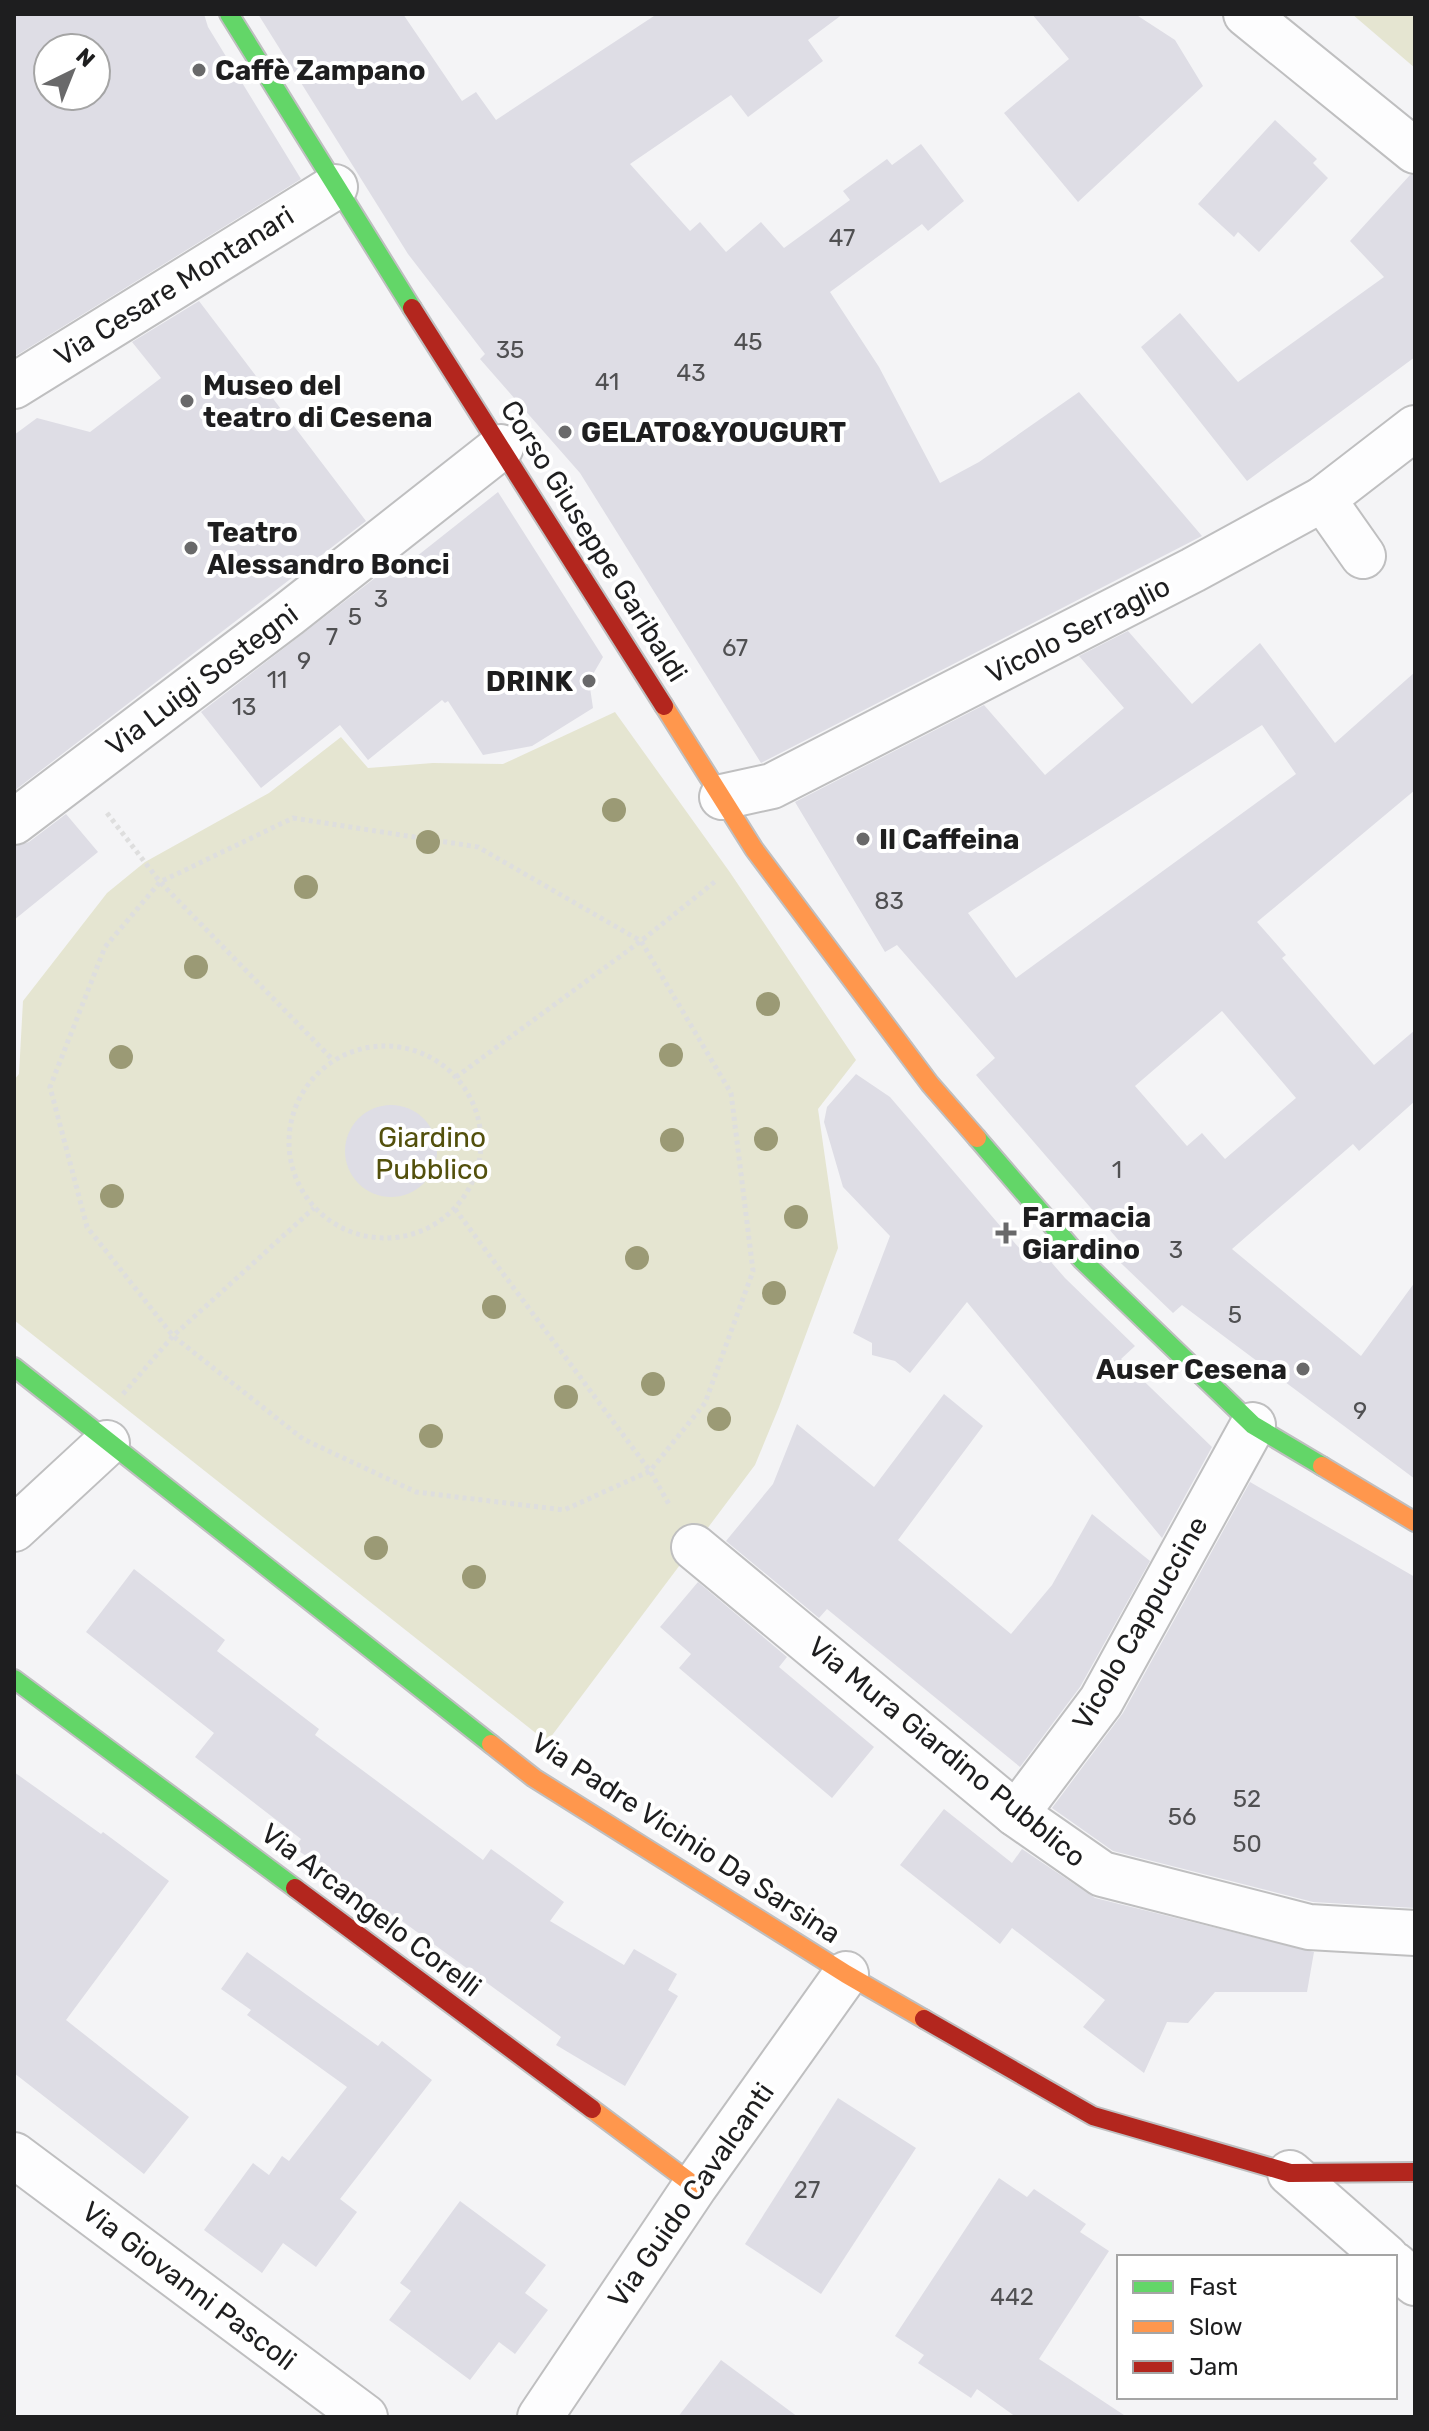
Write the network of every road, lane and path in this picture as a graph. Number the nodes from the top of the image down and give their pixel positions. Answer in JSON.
{"nodes":[{"id":1,"x":229,"y":14,"type":"edge"},
{"id":2,"x":1246,"y":14,"type":"edge"},
{"id":3,"x":1415,"y":151,"type":"edge"},
{"id":4,"x":335,"y":187,"type":"junction"},
{"id":5,"x":14,"y":385,"type":"edge"},
{"id":6,"x":1415,"y":428,"type":"edge"},
{"id":7,"x":501,"y":447,"type":"junction"},
{"id":8,"x":1323,"y":499,"type":"junction"},
{"id":9,"x":1363,"y":556,"type":"dead end"},
{"id":10,"x":78,"y":775,"type":"junction"},
{"id":11,"x":722,"y":797,"type":"junction"},
{"id":12,"x":14,"y":822,"type":"edge"},
{"id":13,"x":718,"y":879,"type":"dead end"},
{"id":14,"x":160,"y":882,"type":"junction"},
{"id":15,"x":641,"y":941,"type":"junction"},
{"id":16,"x":333,"y":1060,"type":"junction"},
{"id":17,"x":456,"y":1077,"type":"junction"},
{"id":18,"x":314,"y":1208,"type":"junction"},
{"id":19,"x":455,"y":1209,"type":"junction"},
{"id":20,"x":173,"y":1336,"type":"junction"},
{"id":21,"x":14,"y":1367,"type":"edge"},
{"id":22,"x":117,"y":1400,"type":"dead end"},
{"id":23,"x":1253,"y":1425,"type":"junction"},
{"id":24,"x":107,"y":1443,"type":"junction"},
{"id":25,"x":650,"y":1471,"type":"junction"},
{"id":26,"x":1415,"y":1522,"type":"edge"},
{"id":27,"x":14,"y":1529,"type":"edge"},
{"id":28,"x":694,"y":1547,"type":"joint"},
{"id":29,"x":14,"y":1679,"type":"edge"},
{"id":30,"x":1016,"y":1814,"type":"junction"},
{"id":31,"x":1415,"y":1933,"type":"edge"},
{"id":32,"x":846,"y":1974,"type":"junction"},
{"id":33,"x":14,"y":2155,"type":"edge"},
{"id":34,"x":1415,"y":2172,"type":"edge"},
{"id":35,"x":1290,"y":2173,"type":"junction"},
{"id":36,"x":695,"y":2186,"type":"junction"},
{"id":37,"x":1384,"y":2255,"type":"edge"},
{"id":38,"x":1397,"y":2267,"type":"edge"},
{"id":39,"x":1415,"y":2283,"type":"edge"},
{"id":40,"x":365,"y":2417,"type":"edge"},
{"id":41,"x":540,"y":2417,"type":"edge"}],
"edges":[{"from":1,"to":4,"type":"street","name":"Corso Giuseppe Garibaldi"},
{"from":2,"to":3,"type":"street"},
{"from":4,"to":5,"type":"street","name":"Via Cesare Montanari"},
{"from":4,"to":7,"type":"street","name":"Corso Giuseppe Garibaldi"},
{"from":6,"to":8,"type":"street","name":"Vicolo Serraglio"},
{"from":7,"to":10,"type":"street","name":"Via Luigi Sostegni"},
{"from":7,"to":11,"type":"street","name":"Corso Giuseppe Garibaldi"},
{"from":8,"to":9,"type":"street"},
{"from":8,"to":11,"type":"street","name":"Vicolo Serraglio"},
{"from":10,"to":12,"type":"street","name":"Via Luigi Sostegni"},
{"from":10,"to":14,"type":"path"},
{"from":11,"to":23,"type":"street","name":"Corso Giuseppe Garibaldi"},
{"from":13,"to":15,"type":"path"},
{"from":14,"to":15,"type":"path"},
{"from":14,"to":16,"type":"path"},
{"from":14,"to":20,"type":"path"},
{"from":15,"to":17,"type":"path"},
{"from":15,"to":25,"type":"path"},
{"from":16,"to":17,"type":"path"},
{"from":16,"to":18,"type":"path"},
{"from":17,"to":19,"type":"path"},
{"from":18,"to":19,"type":"path"},
{"from":18,"to":20,"type":"path"},
{"from":19,"to":25,"type":"path"},
{"from":20,"to":22,"type":"path"},
{"from":20,"to":25,"type":"path"},
{"from":21,"to":24,"type":"street","name":"Via Padre Vicinio Da Sarsina"},
{"from":23,"to":26,"type":"street","name":"Corso Giuseppe Garibaldi"},
{"from":23,"to":30,"type":"street","name":"Vicolo Cappuccine"},
{"from":24,"to":27,"type":"street"},
{"from":24,"to":32,"type":"street","name":"Via Padre Vicinio Da Sarsina"},
{"from":25,"to":28,"type":"path"},
{"from":28,"to":30,"type":"street","name":"Via Mura Giardino Pubblico"},
{"from":29,"to":36,"type":"street","name":"Via Arcangelo Corelli"},
{"from":30,"to":31,"type":"street","name":"Via Mura Giardino Pubblico"},
{"from":32,"to":35,"type":"street","name":"Via Padre Vicinio Da Sarsina"},
{"from":32,"to":36,"type":"street","name":"Via Guido Cavalcanti"},
{"from":33,"to":40,"type":"street","name":"Via Giovanni Pascoli"},
{"from":34,"to":35,"type":"street","name":"Via Padre Vicinio Da Sarsina"},
{"from":35,"to":37,"type":"street"},
{"from":36,"to":41,"type":"street","name":"Via Guido Cavalcanti"},
{"from":38,"to":39,"type":"street"}]}
